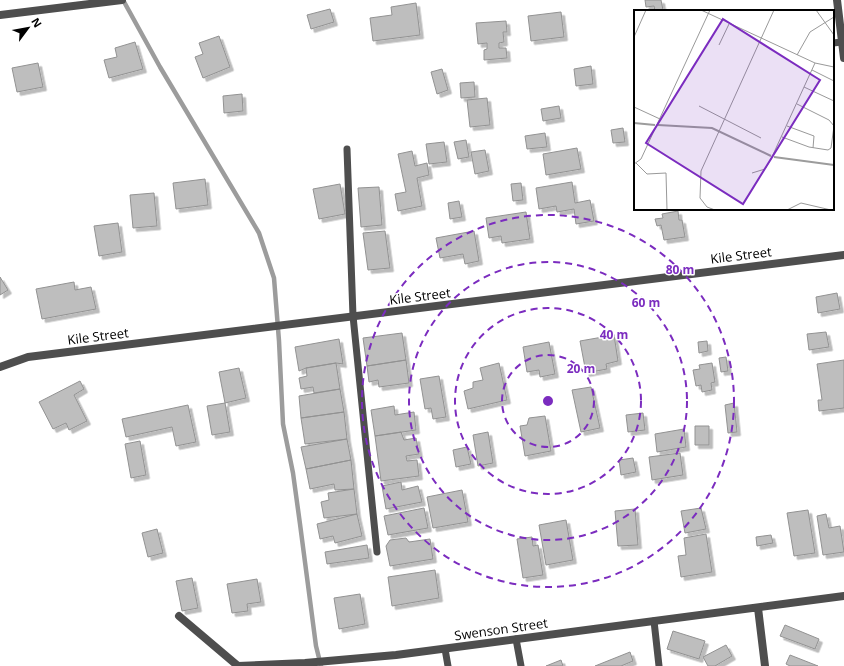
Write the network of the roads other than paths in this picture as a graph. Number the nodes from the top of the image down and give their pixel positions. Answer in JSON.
{"nodes":[{"id":1,"x":122,"y":0,"type":"edge"},
{"id":2,"x":837,"y":0,"type":"edge"},
{"id":3,"x":0,"y":15,"type":"edge"},
{"id":4,"x":842,"y":42,"type":"junction"},
{"id":5,"x":834,"y":43,"type":"edge"},
{"id":6,"x":844,"y":58,"type":"edge"},
{"id":7,"x":348,"y":149,"type":"dead end"},
{"id":8,"x":844,"y":254,"type":"edge"},
{"id":9,"x":353,"y":316,"type":"junction"},
{"id":10,"x":0,"y":368,"type":"edge"},
{"id":11,"x":377,"y":552,"type":"dead end"},
{"id":12,"x":844,"y":596,"type":"edge"},
{"id":13,"x":758,"y":608,"type":"junction"},
{"id":14,"x":179,"y":616,"type":"dead end"},
{"id":15,"x":654,"y":621,"type":"junction"},
{"id":16,"x":516,"y":640,"type":"junction"},
{"id":17,"x":445,"y":649,"type":"junction"},
{"id":18,"x":448,"y":666,"type":"edge"},
{"id":19,"x":521,"y":666,"type":"edge"},
{"id":20,"x":659,"y":666,"type":"edge"},
{"id":21,"x":765,"y":666,"type":"edge"}],
"edges":[{"from":1,"to":3,"type":"street"},
{"from":2,"to":4,"type":"street"},
{"from":4,"to":5,"type":"lane"},
{"from":4,"to":6,"type":"street"},
{"from":7,"to":9,"type":"lane"},
{"from":8,"to":9,"type":"street","name":"Kile Street"},
{"from":9,"to":10,"type":"street","name":"Kile Street"},
{"from":9,"to":11,"type":"lane"},
{"from":12,"to":13,"type":"street","name":"Swenson Street"},
{"from":13,"to":15,"type":"street","name":"Swenson Street"},
{"from":13,"to":21,"type":"street"},
{"from":14,"to":17,"type":"street","name":"Swenson Street"},
{"from":15,"to":16,"type":"street","name":"Swenson Street"},
{"from":15,"to":20,"type":"lane"},
{"from":16,"to":17,"type":"street","name":"Swenson Street"},
{"from":16,"to":19,"type":"lane"},
{"from":17,"to":18,"type":"lane"}]}
